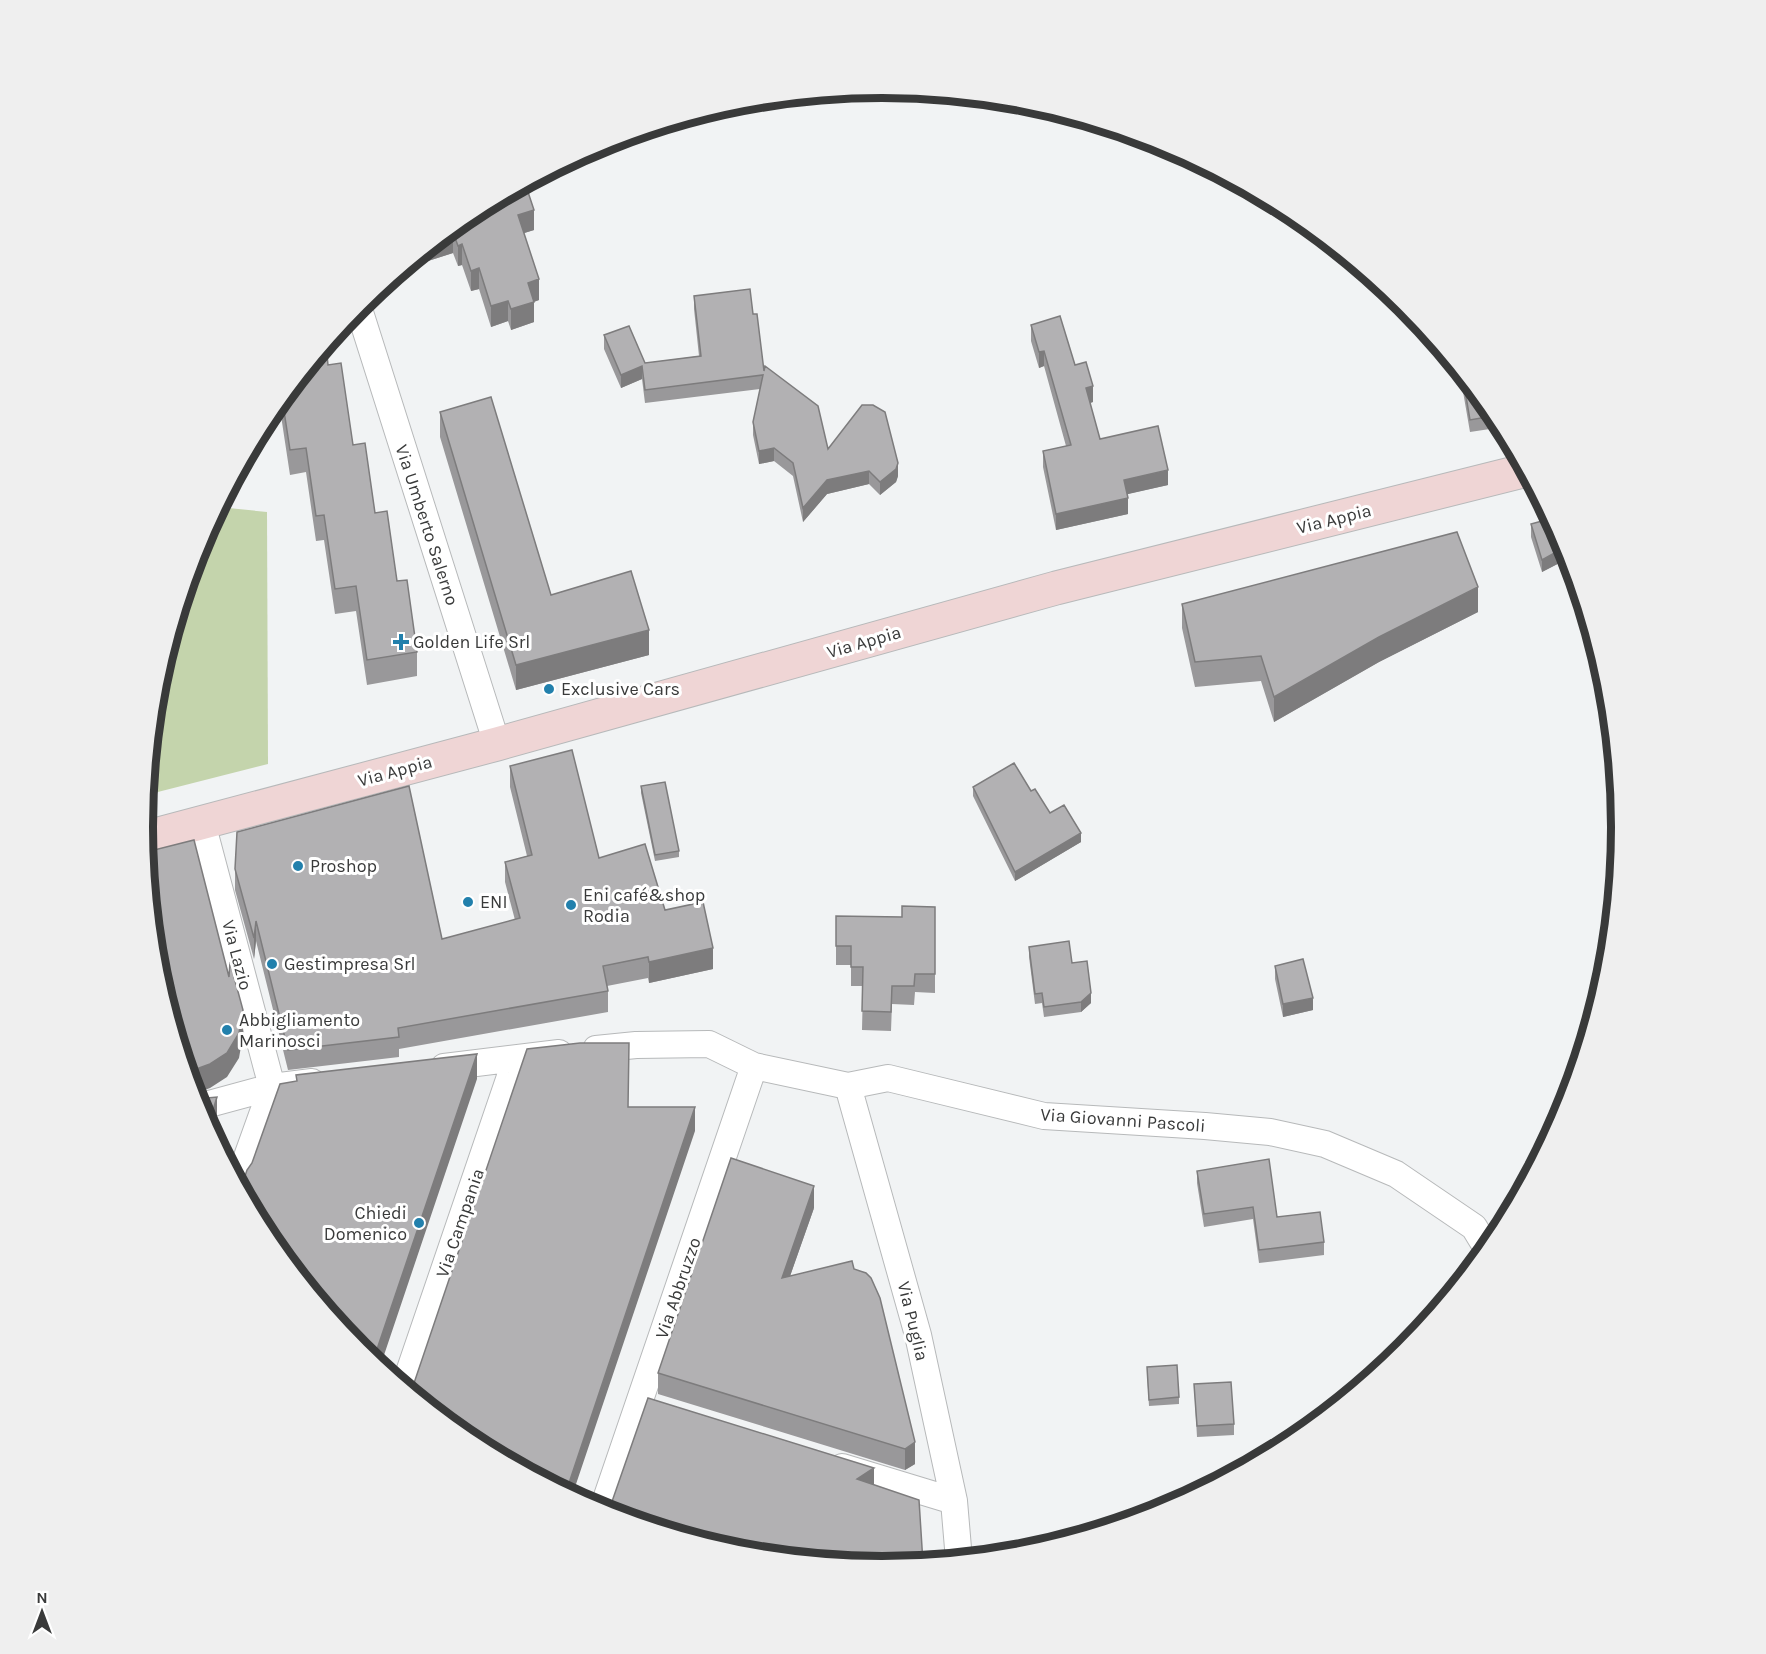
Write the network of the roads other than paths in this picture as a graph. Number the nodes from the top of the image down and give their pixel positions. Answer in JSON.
{"nodes":[{"id":1,"x":361,"y":317,"type":"edge"},
{"id":2,"x":1521,"y":473,"type":"edge"},
{"id":3,"x":497,"y":744,"type":"junction"},
{"id":4,"x":202,"y":823,"type":"junction"},
{"id":5,"x":153,"y":836,"type":"edge"},
{"id":6,"x":516,"y":1059,"type":"junction"},
{"id":7,"x":754,"y":1065,"type":"junction"},
{"id":8,"x":423,"y":1069,"type":"edge"},
{"id":9,"x":330,"y":1080,"type":"edge"},
{"id":10,"x":848,"y":1086,"type":"junction"},
{"id":11,"x":272,"y":1087,"type":"junction"},
{"id":12,"x":208,"y":1104,"type":"edge"},
{"id":13,"x":241,"y":1173,"type":"edge"},
{"id":14,"x":1483,"y":1242,"type":"edge"},
{"id":15,"x":407,"y":1379,"type":"edge"},
{"id":16,"x":818,"y":1460,"type":"edge"},
{"id":17,"x":954,"y":1501,"type":"junction"},
{"id":18,"x":606,"y":1502,"type":"edge"},
{"id":19,"x":957,"y":1552,"type":"edge"}],
"edges":[{"from":1,"to":3,"type":"street","name":"Via Umberto Salerno"},
{"from":2,"to":3,"type":"main road","name":"Via Appia"},
{"from":3,"to":4,"type":"main road","name":"Via Appia"},
{"from":4,"to":5,"type":"main road","name":"Via Appia"},
{"from":4,"to":11,"type":"street","name":"Via Lazio"},
{"from":6,"to":7,"type":"street","name":"Via Giovanni Pascoli"},
{"from":6,"to":8,"type":"street","name":"Via Giovanni Pascoli"},
{"from":6,"to":15,"type":"street","name":"Via Campania"},
{"from":7,"to":10,"type":"street","name":"Via Giovanni Pascoli"},
{"from":7,"to":18,"type":"street","name":"Via Abbruzzo"},
{"from":9,"to":11,"type":"street"},
{"from":10,"to":14,"type":"street","name":"Via Giovanni Pascoli"},
{"from":10,"to":17,"type":"street","name":"Via Puglia"},
{"from":11,"to":12,"type":"street"},
{"from":11,"to":13,"type":"street"},
{"from":16,"to":17,"type":"street"},
{"from":17,"to":19,"type":"street","name":"Via Puglia"}]}
